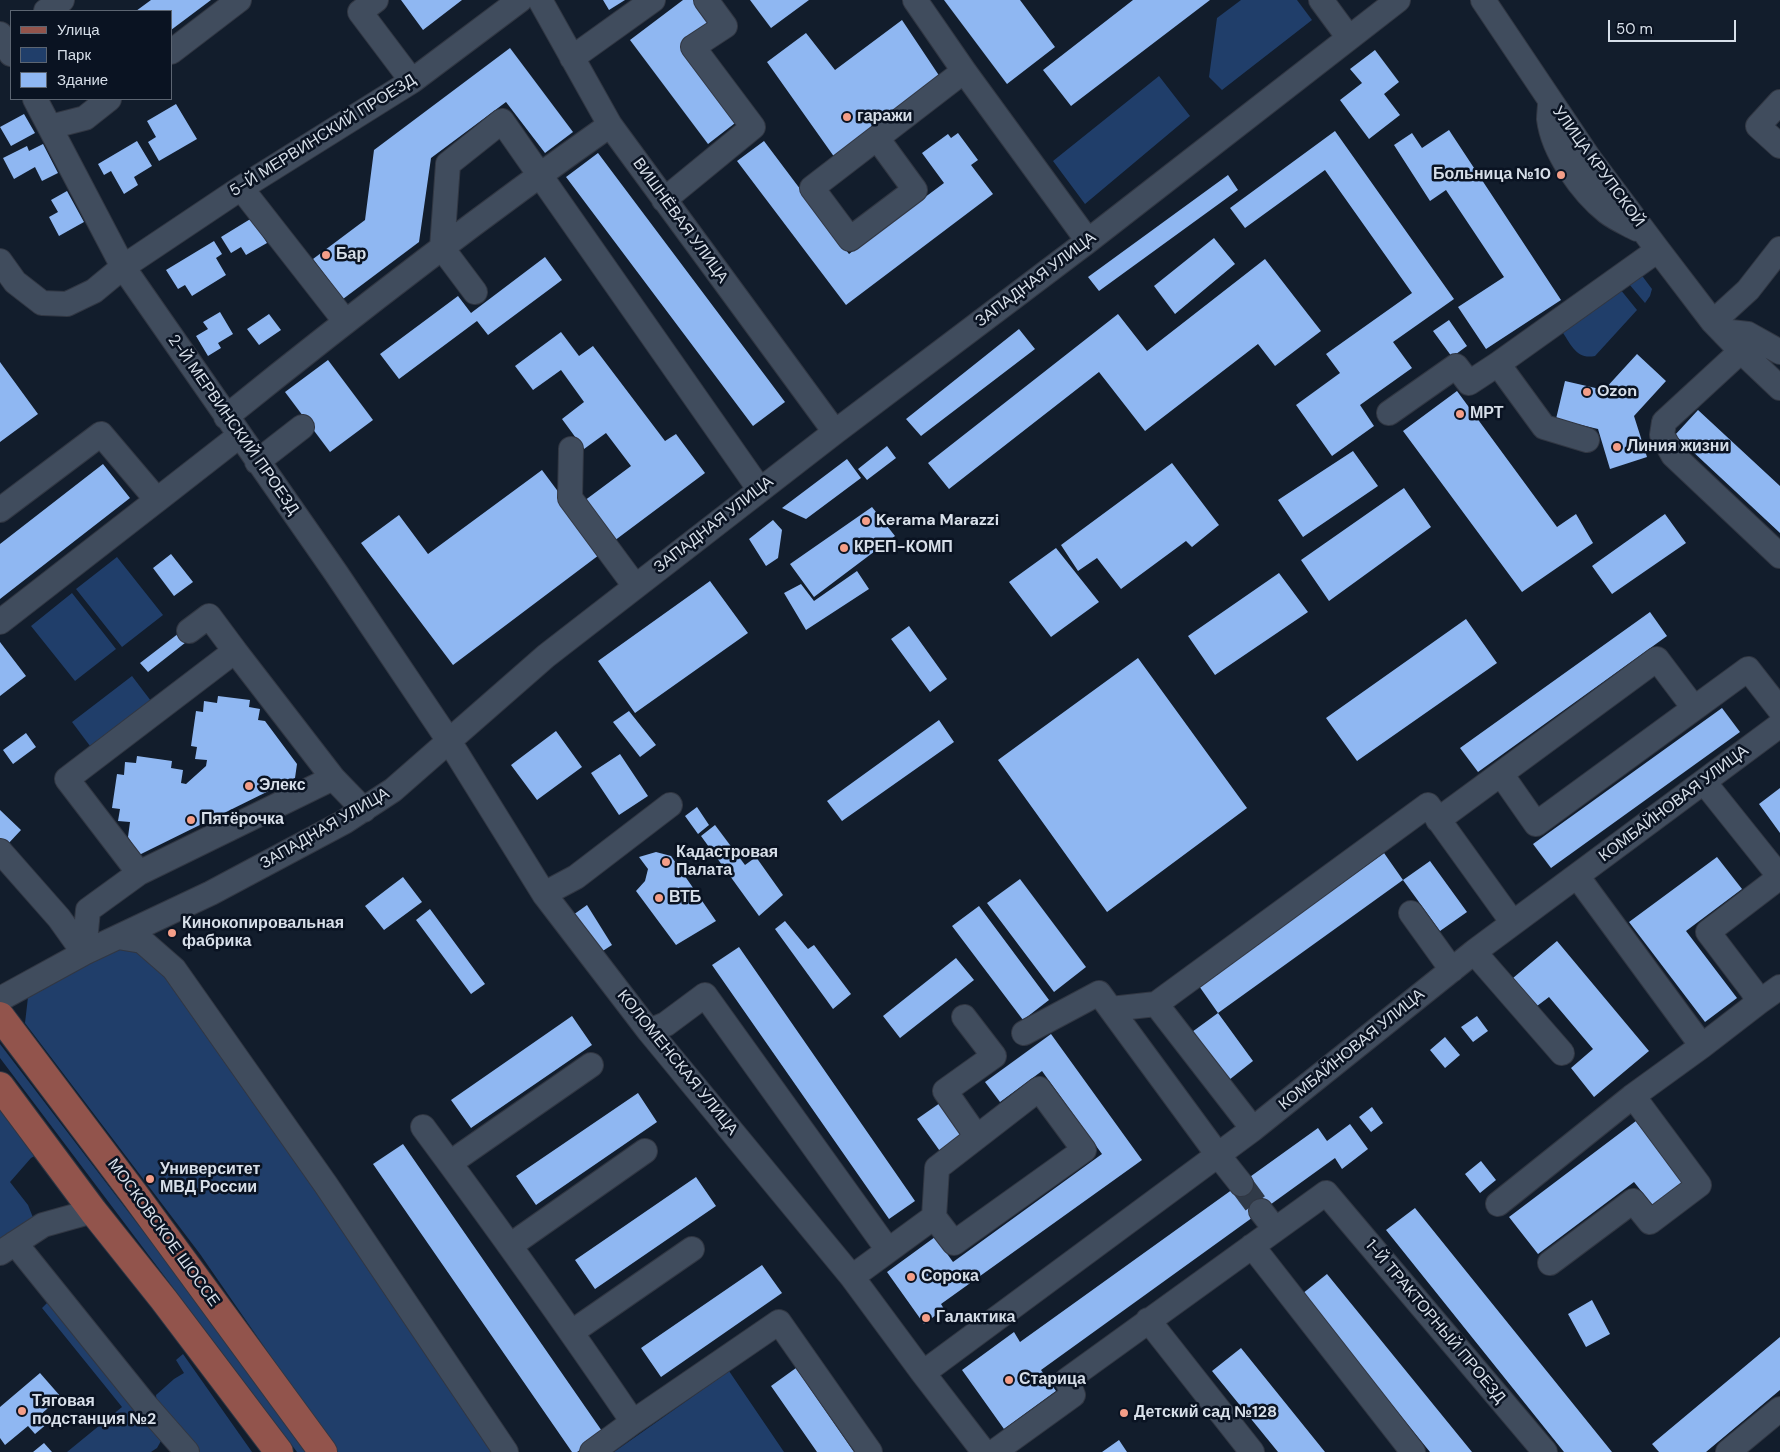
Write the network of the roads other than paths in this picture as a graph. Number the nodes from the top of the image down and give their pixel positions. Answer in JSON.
{"nodes":[{"id":1,"x":62,"y":0,"type":"edge"},
{"id":2,"x":239,"y":0,"type":"edge"},
{"id":3,"x":376,"y":0,"type":"edge"},
{"id":4,"x":520,"y":0,"type":"edge"},
{"id":5,"x":540,"y":0,"type":"edge"},
{"id":6,"x":653,"y":0,"type":"edge"},
{"id":7,"x":706,"y":0,"type":"edge"},
{"id":8,"x":915,"y":0,"type":"edge"},
{"id":9,"x":1321,"y":0,"type":"edge"},
{"id":10,"x":1398,"y":0,"type":"edge"},
{"id":11,"x":1482,"y":0,"type":"edge"},
{"id":12,"x":47,"y":10,"type":"edge"},
{"id":13,"x":1349,"y":38,"type":"junction"},
{"id":14,"x":172,"y":51,"type":"edge"},
{"id":15,"x":572,"y":58,"type":"junction"},
{"id":16,"x":964,"y":71,"type":"junction"},
{"id":17,"x":412,"y":81,"type":"junction"},
{"id":18,"x":36,"y":100,"type":"edge"},
{"id":19,"x":108,"y":100,"type":"edge"},
{"id":20,"x":1780,"y":102,"type":"edge"},
{"id":21,"x":610,"y":125,"type":"junction"},
{"id":22,"x":50,"y":127,"type":"junction"},
{"id":23,"x":877,"y":138,"type":"dead end"},
{"id":24,"x":1780,"y":146,"type":"edge"},
{"id":25,"x":540,"y":174,"type":"junction"},
{"id":26,"x":241,"y":188,"type":"junction"},
{"id":27,"x":664,"y":200,"type":"junction"},
{"id":28,"x":1088,"y":241,"type":"junction"},
{"id":29,"x":1651,"y":242,"type":"junction"},
{"id":30,"x":442,"y":248,"type":"junction"},
{"id":31,"x":1780,"y":249,"type":"edge"},
{"id":32,"x":0,"y":261,"type":"edge"},
{"id":33,"x":123,"y":267,"type":"junction"},
{"id":34,"x":8,"y":288,"type":"edge"},
{"id":35,"x":475,"y":292,"type":"dead end"},
{"id":36,"x":345,"y":321,"type":"junction"},
{"id":37,"x":1718,"y":326,"type":"junction"},
{"id":38,"x":1741,"y":351,"type":"junction"},
{"id":39,"x":1780,"y":352,"type":"edge"},
{"id":40,"x":1498,"y":364,"type":"junction"},
{"id":41,"x":1780,"y":388,"type":"edge"},
{"id":42,"x":1389,"y":413,"type":"dead end"},
{"id":43,"x":226,"y":417,"type":"junction"},
{"id":44,"x":302,"y":427,"type":"dead end"},
{"id":45,"x":835,"y":432,"type":"junction"},
{"id":46,"x":239,"y":436,"type":"junction"},
{"id":47,"x":1586,"y":440,"type":"dead end"},
{"id":48,"x":571,"y":449,"type":"dead end"},
{"id":49,"x":257,"y":462,"type":"junction"},
{"id":50,"x":760,"y":490,"type":"junction"},
{"id":51,"x":156,"y":500,"type":"junction"},
{"id":52,"x":0,"y":510,"type":"edge"},
{"id":53,"x":1780,"y":556,"type":"edge"},
{"id":54,"x":635,"y":586,"type":"junction"},
{"id":55,"x":0,"y":622,"type":"edge"},
{"id":56,"x":189,"y":632,"type":"dead end"},
{"id":57,"x":235,"y":651,"type":"junction"},
{"id":58,"x":1694,"y":708,"type":"junction"},
{"id":59,"x":1780,"y":710,"type":"edge"},
{"id":60,"x":1780,"y":725,"type":"edge"},
{"id":61,"x":448,"y":741,"type":"junction"},
{"id":62,"x":1501,"y":774,"type":"junction"},
{"id":63,"x":333,"y":778,"type":"junction"},
{"id":64,"x":1704,"y":782,"type":"junction"},
{"id":65,"x":670,"y":805,"type":"dead end"},
{"id":66,"x":364,"y":810,"type":"junction"},
{"id":67,"x":1438,"y":820,"type":"junction"},
{"id":68,"x":0,"y":851,"type":"edge"},
{"id":69,"x":139,"y":873,"type":"junction"},
{"id":70,"x":1577,"y":876,"type":"junction"},
{"id":71,"x":1780,"y":877,"type":"edge"},
{"id":72,"x":544,"y":894,"type":"junction"},
{"id":73,"x":1411,"y":913,"type":"dead end"},
{"id":74,"x":1513,"y":923,"type":"junction"},
{"id":75,"x":118,"y":937,"type":"junction"},
{"id":76,"x":1474,"y":952,"type":"junction"},
{"id":77,"x":84,"y":953,"type":"junction"},
{"id":78,"x":1452,"y":970,"type":"junction"},
{"id":79,"x":1780,"y":987,"type":"edge"},
{"id":80,"x":0,"y":999,"type":"edge"},
{"id":81,"x":1759,"y":1002,"type":"junction"},
{"id":82,"x":1156,"y":1004,"type":"junction"},
{"id":83,"x":1111,"y":1009,"type":"junction"},
{"id":84,"x":0,"y":1016,"type":"edge"},
{"id":85,"x":964,"y":1017,"type":"dead end"},
{"id":86,"x":649,"y":1031,"type":"junction"},
{"id":87,"x":1024,"y":1033,"type":"dead end"},
{"id":88,"x":1702,"y":1046,"type":"junction"},
{"id":89,"x":1562,"y":1053,"type":"dead end"},
{"id":90,"x":591,"y":1065,"type":"dead end"},
{"id":91,"x":0,"y":1086,"type":"edge"},
{"id":92,"x":1633,"y":1096,"type":"junction"},
{"id":93,"x":423,"y":1127,"type":"dead end"},
{"id":94,"x":1252,"y":1129,"type":"junction"},
{"id":95,"x":978,"y":1137,"type":"junction"},
{"id":96,"x":645,"y":1151,"type":"dead end"},
{"id":97,"x":1218,"y":1155,"type":"junction"},
{"id":98,"x":450,"y":1163,"type":"junction"},
{"id":99,"x":1241,"y":1184,"type":"tunnel mouth"},
{"id":100,"x":1498,"y":1204,"type":"dead end"},
{"id":101,"x":93,"y":1211,"type":"junction"},
{"id":102,"x":934,"y":1217,"type":"junction"},
{"id":103,"x":511,"y":1245,"type":"junction"},
{"id":104,"x":1252,"y":1246,"type":"junction"},
{"id":105,"x":8,"y":1248,"type":"edge"},
{"id":106,"x":692,"y":1249,"type":"dead end"},
{"id":107,"x":888,"y":1250,"type":"junction"},
{"id":108,"x":1550,"y":1263,"type":"dead end"},
{"id":109,"x":852,"y":1277,"type":"junction"},
{"id":110,"x":1148,"y":1320,"type":"junction"},
{"id":111,"x":572,"y":1332,"type":"junction"},
{"id":112,"x":923,"y":1374,"type":"junction"},
{"id":113,"x":1780,"y":1409,"type":"edge"},
{"id":114,"x":633,"y":1422,"type":"junction"},
{"id":115,"x":175,"y":1448,"type":"edge"},
{"id":116,"x":279,"y":1452,"type":"edge"},
{"id":117,"x":323,"y":1452,"type":"edge"},
{"id":118,"x":506,"y":1452,"type":"edge"},
{"id":119,"x":592,"y":1452,"type":"edge"},
{"id":120,"x":870,"y":1452,"type":"edge"},
{"id":121,"x":984,"y":1452,"type":"edge"},
{"id":122,"x":994,"y":1452,"type":"edge"},
{"id":123,"x":1252,"y":1452,"type":"edge"},
{"id":124,"x":1414,"y":1452,"type":"edge"},
{"id":125,"x":1544,"y":1452,"type":"edge"},
{"id":126,"x":1728,"y":1452,"type":"edge"}],
"edges":[{"from":1,"to":12,"type":"street"},
{"from":2,"to":14,"type":"street"},
{"from":3,"to":17,"type":"street"},
{"from":4,"to":17,"type":"street","name":"5-Й МЕРВИНСКИЙ ПРОЕЗД"},
{"from":5,"to":15,"type":"street","name":"ВИШНЁВАЯ УЛИЦА"},
{"from":6,"to":15,"type":"street"},
{"from":7,"to":27,"type":"street"},
{"from":8,"to":16,"type":"street"},
{"from":9,"to":13,"type":"street"},
{"from":10,"to":13,"type":"street","name":"ЗАПАДНАЯ УЛИЦА"},
{"from":11,"to":29,"type":"street","name":"УЛИЦА КРУПСКОЙ"},
{"from":13,"to":28,"type":"street","name":"ЗАПАДНАЯ УЛИЦА"},
{"from":15,"to":21,"type":"street","name":"ВИШНЁВАЯ УЛИЦА"},
{"from":16,"to":23,"type":"street"},
{"from":16,"to":28,"type":"street"},
{"from":17,"to":26,"type":"street","name":"5-Й МЕРВИНСКИЙ ПРОЕЗД"},
{"from":18,"to":22,"type":"street","name":"2-Й МЕРВИНСКИЙ ПРОЕЗД"},
{"from":19,"to":22,"type":"street"},
{"from":20,"to":24,"type":"street"},
{"from":21,"to":25,"type":"street"},
{"from":21,"to":27,"type":"street","name":"ВИШНЁВАЯ УЛИЦА"},
{"from":22,"to":33,"type":"street","name":"2-Й МЕРВИНСКИЙ ПРОЕЗД"},
{"from":25,"to":30,"type":"street"},
{"from":25,"to":30,"type":"street"},
{"from":25,"to":50,"type":"street"},
{"from":26,"to":33,"type":"street","name":"5-Й МЕРВИНСКИЙ ПРОЕЗД"},
{"from":26,"to":36,"type":"street"},
{"from":27,"to":45,"type":"street","name":"ВИШНЁВАЯ УЛИЦА"},
{"from":28,"to":45,"type":"street","name":"ЗАПАДНАЯ УЛИЦА"},
{"from":29,"to":37,"type":"street","name":"УЛИЦА КРУПСКОЙ"},
{"from":29,"to":40,"type":"street"},
{"from":30,"to":35,"type":"street"},
{"from":30,"to":36,"type":"street"},
{"from":31,"to":37,"type":"street"},
{"from":32,"to":34,"type":"street","name":"5-Й МЕРВИНСКИЙ ПРОЕЗД"},
{"from":33,"to":34,"type":"street","name":"5-Й МЕРВИНСКИЙ ПРОЕЗД"},
{"from":33,"to":43,"type":"street","name":"2-Й МЕРВИНСКИЙ ПРОЕЗД"},
{"from":36,"to":43,"type":"street"},
{"from":37,"to":38,"type":"street","name":"УЛИЦА КРУПСКОЙ"},
{"from":37,"to":39,"type":"street"},
{"from":38,"to":41,"type":"street","name":"УЛИЦА КРУПСКОЙ"},
{"from":38,"to":53,"type":"street"},
{"from":40,"to":42,"type":"street"},
{"from":40,"to":47,"type":"street"},
{"from":43,"to":46,"type":"street","name":"2-Й МЕРВИНСКИЙ ПРОЕЗД"},
{"from":44,"to":49,"type":"street"},
{"from":45,"to":50,"type":"street","name":"ЗАПАДНАЯ УЛИЦА"},
{"from":46,"to":49,"type":"street","name":"2-Й МЕРВИНСКИЙ ПРОЕЗД"},
{"from":46,"to":51,"type":"street"},
{"from":48,"to":54,"type":"street"},
{"from":49,"to":61,"type":"street","name":"2-Й МЕРВИНСКИЙ ПРОЕЗД"},
{"from":50,"to":54,"type":"street","name":"ЗАПАДНАЯ УЛИЦА"},
{"from":51,"to":52,"type":"street"},
{"from":51,"to":55,"type":"street"},
{"from":54,"to":61,"type":"street","name":"ЗАПАДНАЯ УЛИЦА"},
{"from":56,"to":57,"type":"street"},
{"from":57,"to":63,"type":"street"},
{"from":57,"to":69,"type":"street"},
{"from":58,"to":59,"type":"street"},
{"from":58,"to":62,"type":"street"},
{"from":58,"to":62,"type":"street"},
{"from":60,"to":64,"type":"street","name":"КОМБАЙНОВАЯ УЛИЦА"},
{"from":61,"to":66,"type":"street","name":"ЗАПАДНАЯ УЛИЦА"},
{"from":61,"to":72,"type":"street","name":"КОЛОМЕНСКАЯ УЛИЦА"},
{"from":62,"to":67,"type":"street"},
{"from":63,"to":66,"type":"street"},
{"from":63,"to":69,"type":"street"},
{"from":64,"to":70,"type":"street","name":"КОМБАЙНОВАЯ УЛИЦА"},
{"from":64,"to":71,"type":"street"},
{"from":65,"to":72,"type":"street"},
{"from":66,"to":75,"type":"street","name":"ЗАПАДНАЯ УЛИЦА"},
{"from":67,"to":74,"type":"street"},
{"from":67,"to":82,"type":"street"},
{"from":68,"to":77,"type":"street"},
{"from":69,"to":77,"type":"street"},
{"from":70,"to":74,"type":"street","name":"КОМБАЙНОВАЯ УЛИЦА"},
{"from":70,"to":88,"type":"street"},
{"from":71,"to":81,"type":"street"},
{"from":72,"to":86,"type":"street","name":"КОЛОМЕНСКАЯ УЛИЦА"},
{"from":73,"to":78,"type":"street"},
{"from":74,"to":76,"type":"street","name":"КОМБАЙНОВАЯ УЛИЦА"},
{"from":75,"to":77,"type":"street","name":"ЗАПАДНАЯ УЛИЦА"},
{"from":75,"to":118,"type":"street"},
{"from":76,"to":78,"type":"street","name":"КОМБАЙНОВАЯ УЛИЦА"},
{"from":76,"to":89,"type":"street"},
{"from":77,"to":80,"type":"street","name":"ЗАПАДНАЯ УЛИЦА"},
{"from":78,"to":94,"type":"street","name":"КОМБАЙНОВАЯ УЛИЦА"},
{"from":79,"to":81,"type":"street"},
{"from":81,"to":88,"type":"street"},
{"from":82,"to":83,"type":"street"},
{"from":82,"to":94,"type":"street"},
{"from":83,"to":87,"type":"street"},
{"from":83,"to":97,"type":"street"},
{"from":84,"to":117,"type":"main road","name":"МОСКОВСКОЕ ШОССЕ"},
{"from":85,"to":95,"type":"street"},
{"from":86,"to":107,"type":"street"},
{"from":86,"to":109,"type":"street","name":"КОЛОМЕНСКАЯ УЛИЦА"},
{"from":88,"to":92,"type":"street"},
{"from":90,"to":98,"type":"street"},
{"from":91,"to":101,"type":"main road"},
{"from":92,"to":100,"type":"street"},
{"from":92,"to":108,"type":"street"},
{"from":93,"to":98,"type":"street"},
{"from":94,"to":97,"type":"street","name":"КОМБАЙНОВАЯ УЛИЦА"},
{"from":95,"to":102,"type":"street"},
{"from":95,"to":102,"type":"street"},
{"from":96,"to":103,"type":"street"},
{"from":97,"to":99,"type":"street"},
{"from":97,"to":112,"type":"street","name":"КОМБАЙНОВАЯ УЛИЦА"},
{"from":98,"to":103,"type":"street"},
{"from":101,"to":105,"type":"street"},
{"from":101,"to":116,"type":"main road"},
{"from":102,"to":107,"type":"street"},
{"from":103,"to":111,"type":"street"},
{"from":104,"to":110,"type":"street"},
{"from":104,"to":124,"type":"street"},
{"from":104,"to":125,"type":"street","name":"1-Й ТРАКТОРНЫЙ ПРОЕЗД"},
{"from":105,"to":115,"type":"street"},
{"from":106,"to":111,"type":"street"},
{"from":107,"to":109,"type":"street"},
{"from":109,"to":112,"type":"street","name":"КОЛОМЕНСКАЯ УЛИЦА"},
{"from":110,"to":122,"type":"street"},
{"from":110,"to":123,"type":"street"},
{"from":111,"to":114,"type":"street"},
{"from":112,"to":121,"type":"street","name":"КОЛОМЕНСКАЯ УЛИЦА"},
{"from":113,"to":126,"type":"street"},
{"from":114,"to":119,"type":"street"},
{"from":114,"to":120,"type":"street"}]}
